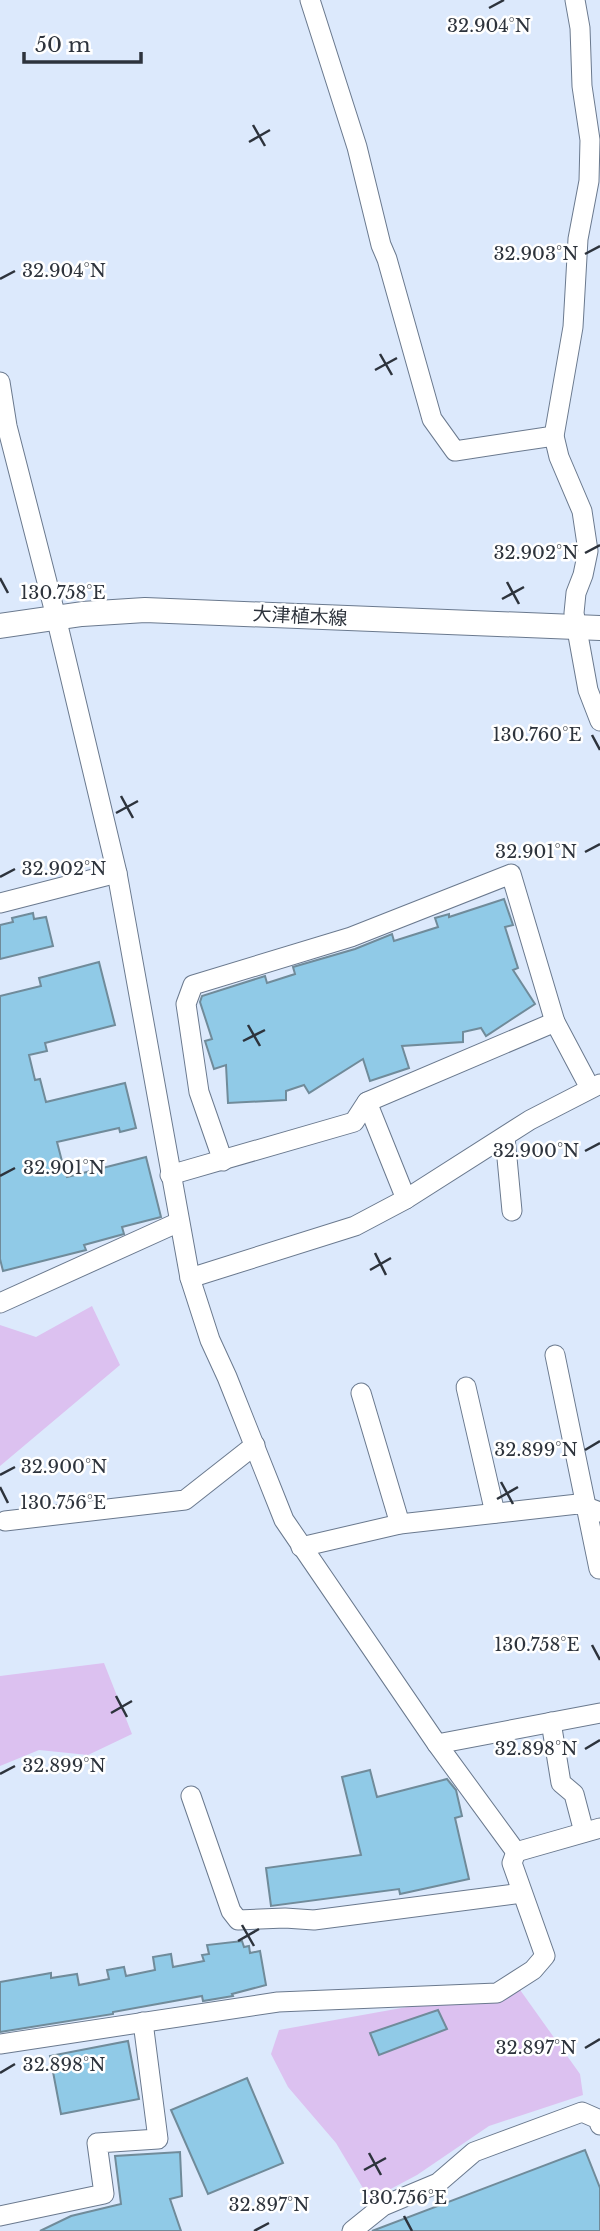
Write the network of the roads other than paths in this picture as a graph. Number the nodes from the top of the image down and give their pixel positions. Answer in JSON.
{"nodes":[{"id":1,"x":310,"y":0,"type":"edge"},
{"id":2,"x":575,"y":0,"type":"edge"},
{"id":3,"x":0,"y":382,"type":"edge"},
{"id":4,"x":554,"y":436,"type":"junction"},
{"id":5,"x":56,"y":617,"type":"junction"},
{"id":6,"x":0,"y":626,"type":"edge"},
{"id":7,"x":588,"y":627,"type":"edge"},
{"id":8,"x":600,"y":721,"type":"edge"},
{"id":9,"x":117,"y":873,"type":"junction"},
{"id":10,"x":0,"y":902,"type":"edge"},
{"id":11,"x":555,"y":1022,"type":"junction"},
{"id":12,"x":595,"y":1086,"type":"edge"},
{"id":13,"x":367,"y":1102,"type":"junction"},
{"id":14,"x":505,"y":1137,"type":"junction"},
{"id":15,"x":223,"y":1161,"type":"junction"},
{"id":16,"x":170,"y":1175,"type":"junction"},
{"id":17,"x":406,"y":1199,"type":"junction"},
{"id":18,"x":512,"y":1211,"type":"dead end"},
{"id":19,"x":179,"y":1222,"type":"junction"},
{"id":20,"x":190,"y":1278,"type":"junction"},
{"id":21,"x":0,"y":1303,"type":"edge"},
{"id":22,"x":555,"y":1355,"type":"dead end"},
{"id":23,"x":466,"y":1387,"type":"dead end"},
{"id":24,"x":361,"y":1394,"type":"dead end"},
{"id":25,"x":255,"y":1445,"type":"junction"},
{"id":26,"x":593,"y":1510,"type":"edge"},
{"id":27,"x":495,"y":1513,"type":"junction"},
{"id":28,"x":5,"y":1521,"type":"dead end"},
{"id":29,"x":400,"y":1524,"type":"junction"},
{"id":30,"x":301,"y":1547,"type":"junction"},
{"id":31,"x":599,"y":1569,"type":"edge"},
{"id":32,"x":600,"y":1713,"type":"edge"},
{"id":33,"x":551,"y":1722,"type":"junction"},
{"id":34,"x":437,"y":1744,"type":"junction"},
{"id":35,"x":191,"y":1796,"type":"dead end"},
{"id":36,"x":592,"y":1830,"type":"edge"},
{"id":37,"x":516,"y":1852,"type":"junction"},
{"id":38,"x":522,"y":1893,"type":"junction"},
{"id":39,"x":144,"y":2022,"type":"junction"},
{"id":40,"x":0,"y":2044,"type":"edge"},
{"id":41,"x":600,"y":2125,"type":"edge"},
{"id":42,"x":0,"y":2216,"type":"edge"},
{"id":43,"x":352,"y":2231,"type":"edge"}],
"edges":[{"from":1,"to":4,"type":"street"},
{"from":2,"to":4,"type":"street"},
{"from":3,"to":5,"type":"street"},
{"from":4,"to":7,"type":"street"},
{"from":5,"to":6,"type":"main road","name":"大津植木線"},
{"from":5,"to":7,"type":"main road","name":"大津植木線"},
{"from":5,"to":9,"type":"street"},
{"from":7,"to":8,"type":"street"},
{"from":9,"to":10,"type":"street"},
{"from":9,"to":16,"type":"street"},
{"from":11,"to":12,"type":"street"},
{"from":11,"to":13,"type":"street"},
{"from":11,"to":15,"type":"street"},
{"from":12,"to":14,"type":"street"},
{"from":13,"to":15,"type":"street"},
{"from":13,"to":17,"type":"street"},
{"from":14,"to":17,"type":"street"},
{"from":14,"to":18,"type":"street"},
{"from":15,"to":16,"type":"street"},
{"from":16,"to":19,"type":"street"},
{"from":17,"to":20,"type":"street"},
{"from":19,"to":20,"type":"street"},
{"from":19,"to":21,"type":"street"},
{"from":20,"to":25,"type":"street"},
{"from":22,"to":26,"type":"street"},
{"from":23,"to":27,"type":"street"},
{"from":24,"to":29,"type":"street"},
{"from":25,"to":28,"type":"street"},
{"from":25,"to":30,"type":"street"},
{"from":26,"to":27,"type":"street"},
{"from":26,"to":31,"type":"street"},
{"from":27,"to":29,"type":"street"},
{"from":29,"to":30,"type":"street"},
{"from":30,"to":34,"type":"street"},
{"from":32,"to":33,"type":"street"},
{"from":33,"to":34,"type":"street"},
{"from":33,"to":36,"type":"street"},
{"from":34,"to":37,"type":"street"},
{"from":35,"to":38,"type":"street"},
{"from":36,"to":37,"type":"street"},
{"from":37,"to":38,"type":"street"},
{"from":38,"to":39,"type":"street"},
{"from":39,"to":40,"type":"street"},
{"from":39,"to":42,"type":"street"},
{"from":41,"to":43,"type":"street"}]}
